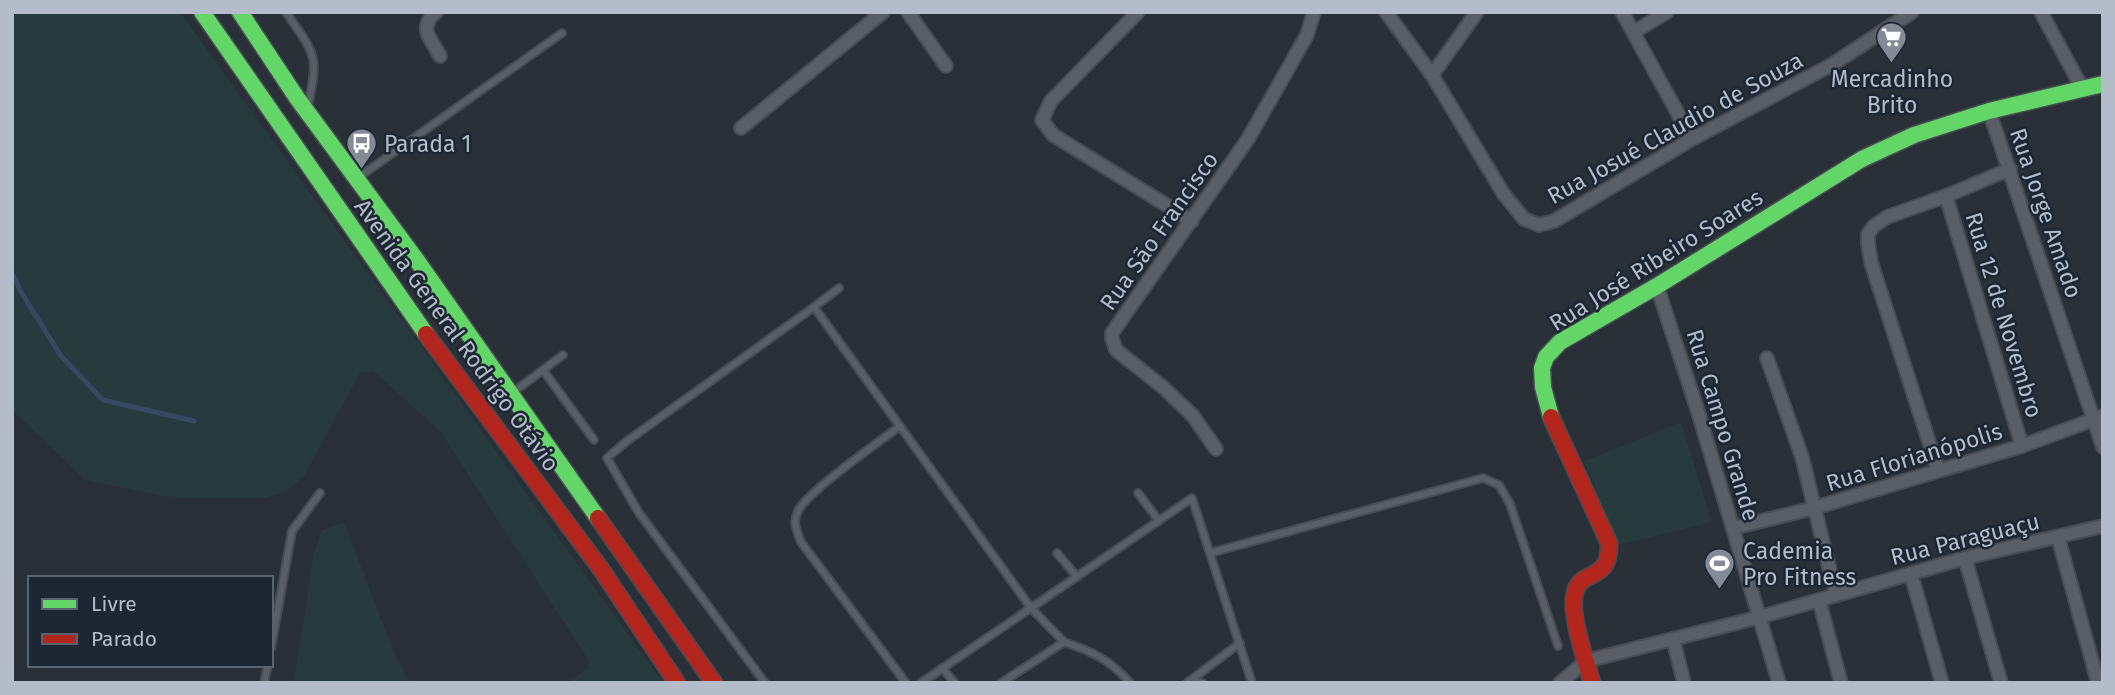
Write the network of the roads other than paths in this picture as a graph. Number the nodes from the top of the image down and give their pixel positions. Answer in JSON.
{"nodes":[{"id":1,"x":202,"y":12,"type":"edge"},
{"id":2,"x":240,"y":12,"type":"edge"},
{"id":3,"x":286,"y":12,"type":"edge"},
{"id":4,"x":436,"y":12,"type":"edge"},
{"id":5,"x":884,"y":12,"type":"edge"},
{"id":6,"x":908,"y":12,"type":"edge"},
{"id":7,"x":1138,"y":12,"type":"edge"},
{"id":8,"x":1314,"y":12,"type":"edge"},
{"id":9,"x":1386,"y":12,"type":"edge"},
{"id":10,"x":1477,"y":12,"type":"edge"},
{"id":11,"x":1622,"y":12,"type":"edge"},
{"id":12,"x":1667,"y":12,"type":"edge"},
{"id":13,"x":1912,"y":12,"type":"edge"},
{"id":14,"x":2041,"y":12,"type":"edge"},
{"id":15,"x":1634,"y":32,"type":"junction"},
{"id":16,"x":562,"y":33,"type":"dead end"},
{"id":17,"x":440,"y":56,"type":"dead end"},
{"id":18,"x":946,"y":66,"type":"dead end"},
{"id":19,"x":1432,"y":75,"type":"junction"},
{"id":20,"x":2103,"y":84,"type":"edge"},
{"id":21,"x":2082,"y":88,"type":"junction"},
{"id":22,"x":306,"y":110,"type":"junction"},
{"id":23,"x":1989,"y":111,"type":"junction"},
{"id":24,"x":741,"y":128,"type":"dead end"},
{"id":25,"x":1692,"y":139,"type":"junction"},
{"id":26,"x":2010,"y":169,"type":"junction"},
{"id":27,"x":358,"y":178,"type":"junction"},
{"id":28,"x":1946,"y":196,"type":"junction"},
{"id":29,"x":1192,"y":221,"type":"junction"},
{"id":30,"x":1657,"y":286,"type":"junction"},
{"id":31,"x":838,"y":288,"type":"dead end"},
{"id":32,"x":814,"y":307,"type":"junction"},
{"id":33,"x":563,"y":355,"type":"dead end"},
{"id":34,"x":1767,"y":358,"type":"dead end"},
{"id":35,"x":543,"y":370,"type":"junction"},
{"id":36,"x":511,"y":394,"type":"junction"},
{"id":37,"x":2098,"y":418,"type":"edge"},
{"id":38,"x":900,"y":426,"type":"junction"},
{"id":39,"x":594,"y":440,"type":"dead end"},
{"id":40,"x":2022,"y":446,"type":"junction"},
{"id":41,"x":2103,"y":447,"type":"edge"},
{"id":42,"x":1216,"y":449,"type":"dead end"},
{"id":43,"x":1938,"y":470,"type":"junction"},
{"id":44,"x":320,"y":493,"type":"dead end"},
{"id":45,"x":1139,"y":493,"type":"dead end"},
{"id":46,"x":1814,"y":508,"type":"junction"},
{"id":47,"x":1159,"y":521,"type":"junction"},
{"id":48,"x":2103,"y":526,"type":"edge"},
{"id":49,"x":1733,"y":527,"type":"junction"},
{"id":50,"x":2058,"y":537,"type":"junction"},
{"id":51,"x":1057,"y":553,"type":"dead end"},
{"id":52,"x":1210,"y":553,"type":"junction"},
{"id":53,"x":1965,"y":558,"type":"junction"},
{"id":54,"x":1912,"y":574,"type":"junction"},
{"id":55,"x":1077,"y":577,"type":"junction"},
{"id":56,"x":1836,"y":595,"type":"junction"},
{"id":57,"x":1819,"y":600,"type":"junction"},
{"id":58,"x":1031,"y":608,"type":"junction"},
{"id":59,"x":1760,"y":617,"type":"junction"},
{"id":60,"x":273,"y":637,"type":"edge"},
{"id":61,"x":1673,"y":639,"type":"junction"},
{"id":62,"x":1064,"y":642,"type":"junction"},
{"id":63,"x":1240,"y":643,"type":"junction"},
{"id":64,"x":1558,"y":646,"type":"dead end"},
{"id":65,"x":1586,"y":661,"type":"junction"},
{"id":66,"x":942,"y":668,"type":"junction"},
{"id":67,"x":1188,"y":682,"type":"edge"},
{"id":68,"x":677,"y":683,"type":"edge"},
{"id":69,"x":714,"y":683,"type":"edge"},
{"id":70,"x":765,"y":683,"type":"edge"},
{"id":71,"x":906,"y":683,"type":"edge"},
{"id":72,"x":921,"y":683,"type":"edge"},
{"id":73,"x":955,"y":683,"type":"edge"},
{"id":74,"x":1001,"y":683,"type":"edge"},
{"id":75,"x":1130,"y":683,"type":"edge"},
{"id":76,"x":1203,"y":683,"type":"edge"},
{"id":77,"x":1252,"y":683,"type":"edge"},
{"id":78,"x":1560,"y":683,"type":"edge"},
{"id":79,"x":1592,"y":683,"type":"edge"},
{"id":80,"x":1684,"y":683,"type":"edge"},
{"id":81,"x":1779,"y":683,"type":"edge"},
{"id":82,"x":1842,"y":683,"type":"edge"},
{"id":83,"x":1942,"y":683,"type":"edge"},
{"id":84,"x":2001,"y":683,"type":"edge"},
{"id":85,"x":2098,"y":683,"type":"edge"}],
"edges":[{"from":1,"to":68,"type":"main road","name":"Avenida General Rodrigo Otávio"},
{"from":2,"to":22,"type":"main road","name":"Avenida General Rodrigo Otávio"},
{"from":3,"to":22,"type":"lane"},
{"from":4,"to":17,"type":"street"},
{"from":5,"to":24,"type":"street"},
{"from":6,"to":18,"type":"street"},
{"from":7,"to":29,"type":"street"},
{"from":8,"to":29,"type":"street","name":"Rua São Francisco"},
{"from":9,"to":19,"type":"street","name":"Rua Josué Claudio de Souza"},
{"from":10,"to":19,"type":"street"},
{"from":11,"to":15,"type":"street"},
{"from":12,"to":15,"type":"street"},
{"from":13,"to":25,"type":"street","name":"Rua Josué Claudio de Souza"},
{"from":14,"to":21,"type":"street"},
{"from":15,"to":25,"type":"street"},
{"from":16,"to":27,"type":"lane"},
{"from":19,"to":25,"type":"street","name":"Rua Josué Claudio de Souza"},
{"from":20,"to":21,"type":"main road","name":"Rua José Ribeiro Soares"},
{"from":21,"to":23,"type":"main road","name":"Rua José Ribeiro Soares"},
{"from":22,"to":27,"type":"main road","name":"Avenida General Rodrigo Otávio"},
{"from":23,"to":26,"type":"street","name":"Rua Jorge Amado"},
{"from":23,"to":30,"type":"main road","name":"Rua José Ribeiro Soares"},
{"from":26,"to":28,"type":"street"},
{"from":26,"to":37,"type":"street","name":"Rua Jorge Amado"},
{"from":27,"to":36,"type":"main road","name":"Avenida General Rodrigo Otávio"},
{"from":28,"to":40,"type":"street","name":"Rua 12 de Novembro"},
{"from":28,"to":43,"type":"street"},
{"from":29,"to":42,"type":"street","name":"Rua São Francisco"},
{"from":30,"to":49,"type":"street","name":"Rua Campo Grande"},
{"from":30,"to":65,"type":"main road","name":"Rua José Ribeiro Soares"},
{"from":31,"to":32,"type":"lane"},
{"from":32,"to":38,"type":"lane"},
{"from":32,"to":70,"type":"lane"},
{"from":33,"to":35,"type":"lane"},
{"from":34,"to":46,"type":"street"},
{"from":35,"to":36,"type":"lane"},
{"from":35,"to":39,"type":"lane"},
{"from":36,"to":69,"type":"main road","name":"Avenida General Rodrigo Otávio"},
{"from":37,"to":40,"type":"street","name":"Rua Florianópolis"},
{"from":37,"to":41,"type":"street","name":"Rua Jorge Amado"},
{"from":38,"to":58,"type":"lane"},
{"from":38,"to":71,"type":"lane"},
{"from":40,"to":43,"type":"street","name":"Rua Florianópolis"},
{"from":43,"to":46,"type":"street","name":"Rua Florianópolis"},
{"from":44,"to":60,"type":"lane"},
{"from":45,"to":47,"type":"lane"},
{"from":46,"to":49,"type":"street","name":"Rua Florianópolis"},
{"from":46,"to":56,"type":"street"},
{"from":47,"to":52,"type":"lane"},
{"from":47,"to":55,"type":"lane"},
{"from":48,"to":50,"type":"street","name":"Rua Paraguaçu"},
{"from":49,"to":59,"type":"street","name":"Rua Campo Grande"},
{"from":50,"to":53,"type":"street","name":"Rua Paraguaçu"},
{"from":50,"to":85,"type":"street"},
{"from":51,"to":55,"type":"lane"},
{"from":52,"to":63,"type":"lane"},
{"from":52,"to":64,"type":"lane"},
{"from":53,"to":54,"type":"street","name":"Rua Paraguaçu"},
{"from":53,"to":84,"type":"street"},
{"from":54,"to":56,"type":"street","name":"Rua Paraguaçu"},
{"from":54,"to":83,"type":"street"},
{"from":55,"to":58,"type":"lane"},
{"from":56,"to":57,"type":"street","name":"Rua Paraguaçu"},
{"from":57,"to":59,"type":"street","name":"Rua Paraguaçu"},
{"from":57,"to":82,"type":"street"},
{"from":58,"to":62,"type":"lane"},
{"from":58,"to":66,"type":"lane"},
{"from":59,"to":61,"type":"street","name":"Rua Paraguaçu"},
{"from":59,"to":81,"type":"street","name":"Rua Campo Grande"},
{"from":61,"to":65,"type":"street","name":"Rua Paraguaçu"},
{"from":61,"to":80,"type":"street"},
{"from":62,"to":74,"type":"lane"},
{"from":62,"to":75,"type":"lane"},
{"from":63,"to":67,"type":"lane"},
{"from":63,"to":77,"type":"lane"},
{"from":65,"to":78,"type":"street","name":"Rua Paraguaçu"},
{"from":65,"to":79,"type":"main road"},
{"from":66,"to":72,"type":"lane"},
{"from":66,"to":73,"type":"lane"},
{"from":67,"to":76,"type":"lane"}]}
